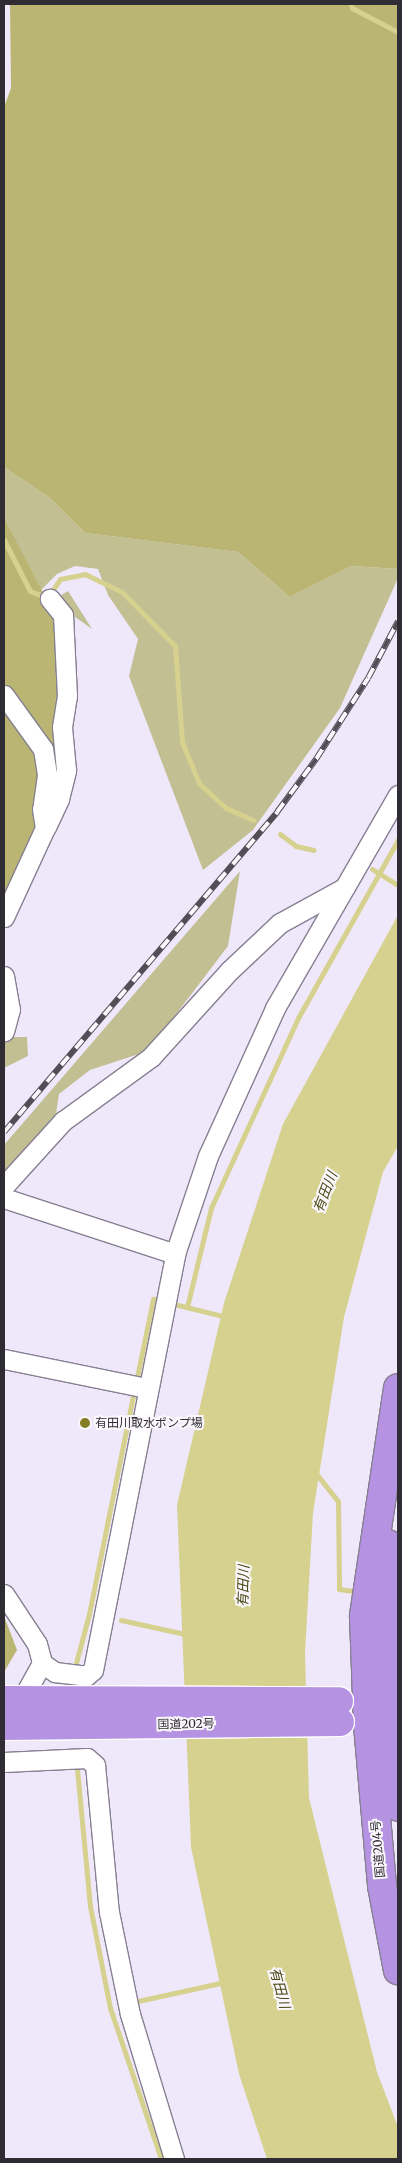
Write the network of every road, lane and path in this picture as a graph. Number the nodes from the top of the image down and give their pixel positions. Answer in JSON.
{"nodes":[{"id":1,"x":50,"y":599,"type":"dead end"},
{"id":2,"x":4,"y":695,"type":"edge"},
{"id":3,"x":398,"y":795,"type":"edge"},
{"id":4,"x":45,"y":828,"type":"junction"},
{"id":5,"x":344,"y":887,"type":"junction"},
{"id":6,"x":4,"y":917,"type":"edge"},
{"id":7,"x":4,"y":976,"type":"edge"},
{"id":8,"x":4,"y":1031,"type":"edge"},
{"id":9,"x":4,"y":1186,"type":"edge"},
{"id":10,"x":4,"y":1198,"type":"edge"},
{"id":11,"x":175,"y":1254,"type":"junction"},
{"id":12,"x":4,"y":1359,"type":"edge"},
{"id":13,"x":138,"y":1386,"type":"junction"},
{"id":14,"x":398,"y":1388,"type":"edge"},
{"id":15,"x":4,"y":1594,"type":"edge"},
{"id":16,"x":42,"y":1663,"type":"junction"},
{"id":17,"x":4,"y":1700,"type":"edge"},
{"id":18,"x":339,"y":1712,"type":"junction"},
{"id":19,"x":386,"y":1714,"type":"edge"},
{"id":20,"x":4,"y":1726,"type":"edge"},
{"id":21,"x":4,"y":1733,"type":"edge"},
{"id":22,"x":4,"y":1762,"type":"edge"},
{"id":23,"x":398,"y":1807,"type":"edge"},
{"id":24,"x":398,"y":1971,"type":"edge"},
{"id":25,"x":174,"y":2159,"type":"edge"}],
"edges":[{"from":1,"to":4,"type":"street"},
{"from":2,"to":4,"type":"street"},
{"from":3,"to":5,"type":"street"},
{"from":4,"to":6,"type":"street"},
{"from":5,"to":9,"type":"street"},
{"from":5,"to":11,"type":"street"},
{"from":7,"to":8,"type":"street"},
{"from":10,"to":11,"type":"street"},
{"from":11,"to":13,"type":"street"},
{"from":12,"to":13,"type":"street"},
{"from":13,"to":16,"type":"street"},
{"from":14,"to":19,"type":"highway"},
{"from":15,"to":16,"type":"street"},
{"from":16,"to":21,"type":"street"},
{"from":17,"to":18,"type":"highway","name":"国道202号","bridge":true},
{"from":18,"to":19,"type":"highway","name":"国道202号"},
{"from":18,"to":20,"type":"highway","name":"国道202号","bridge":true},
{"from":19,"to":23,"type":"highway"},
{"from":19,"to":24,"type":"highway","name":"国道204号"},
{"from":22,"to":25,"type":"street"}]}
